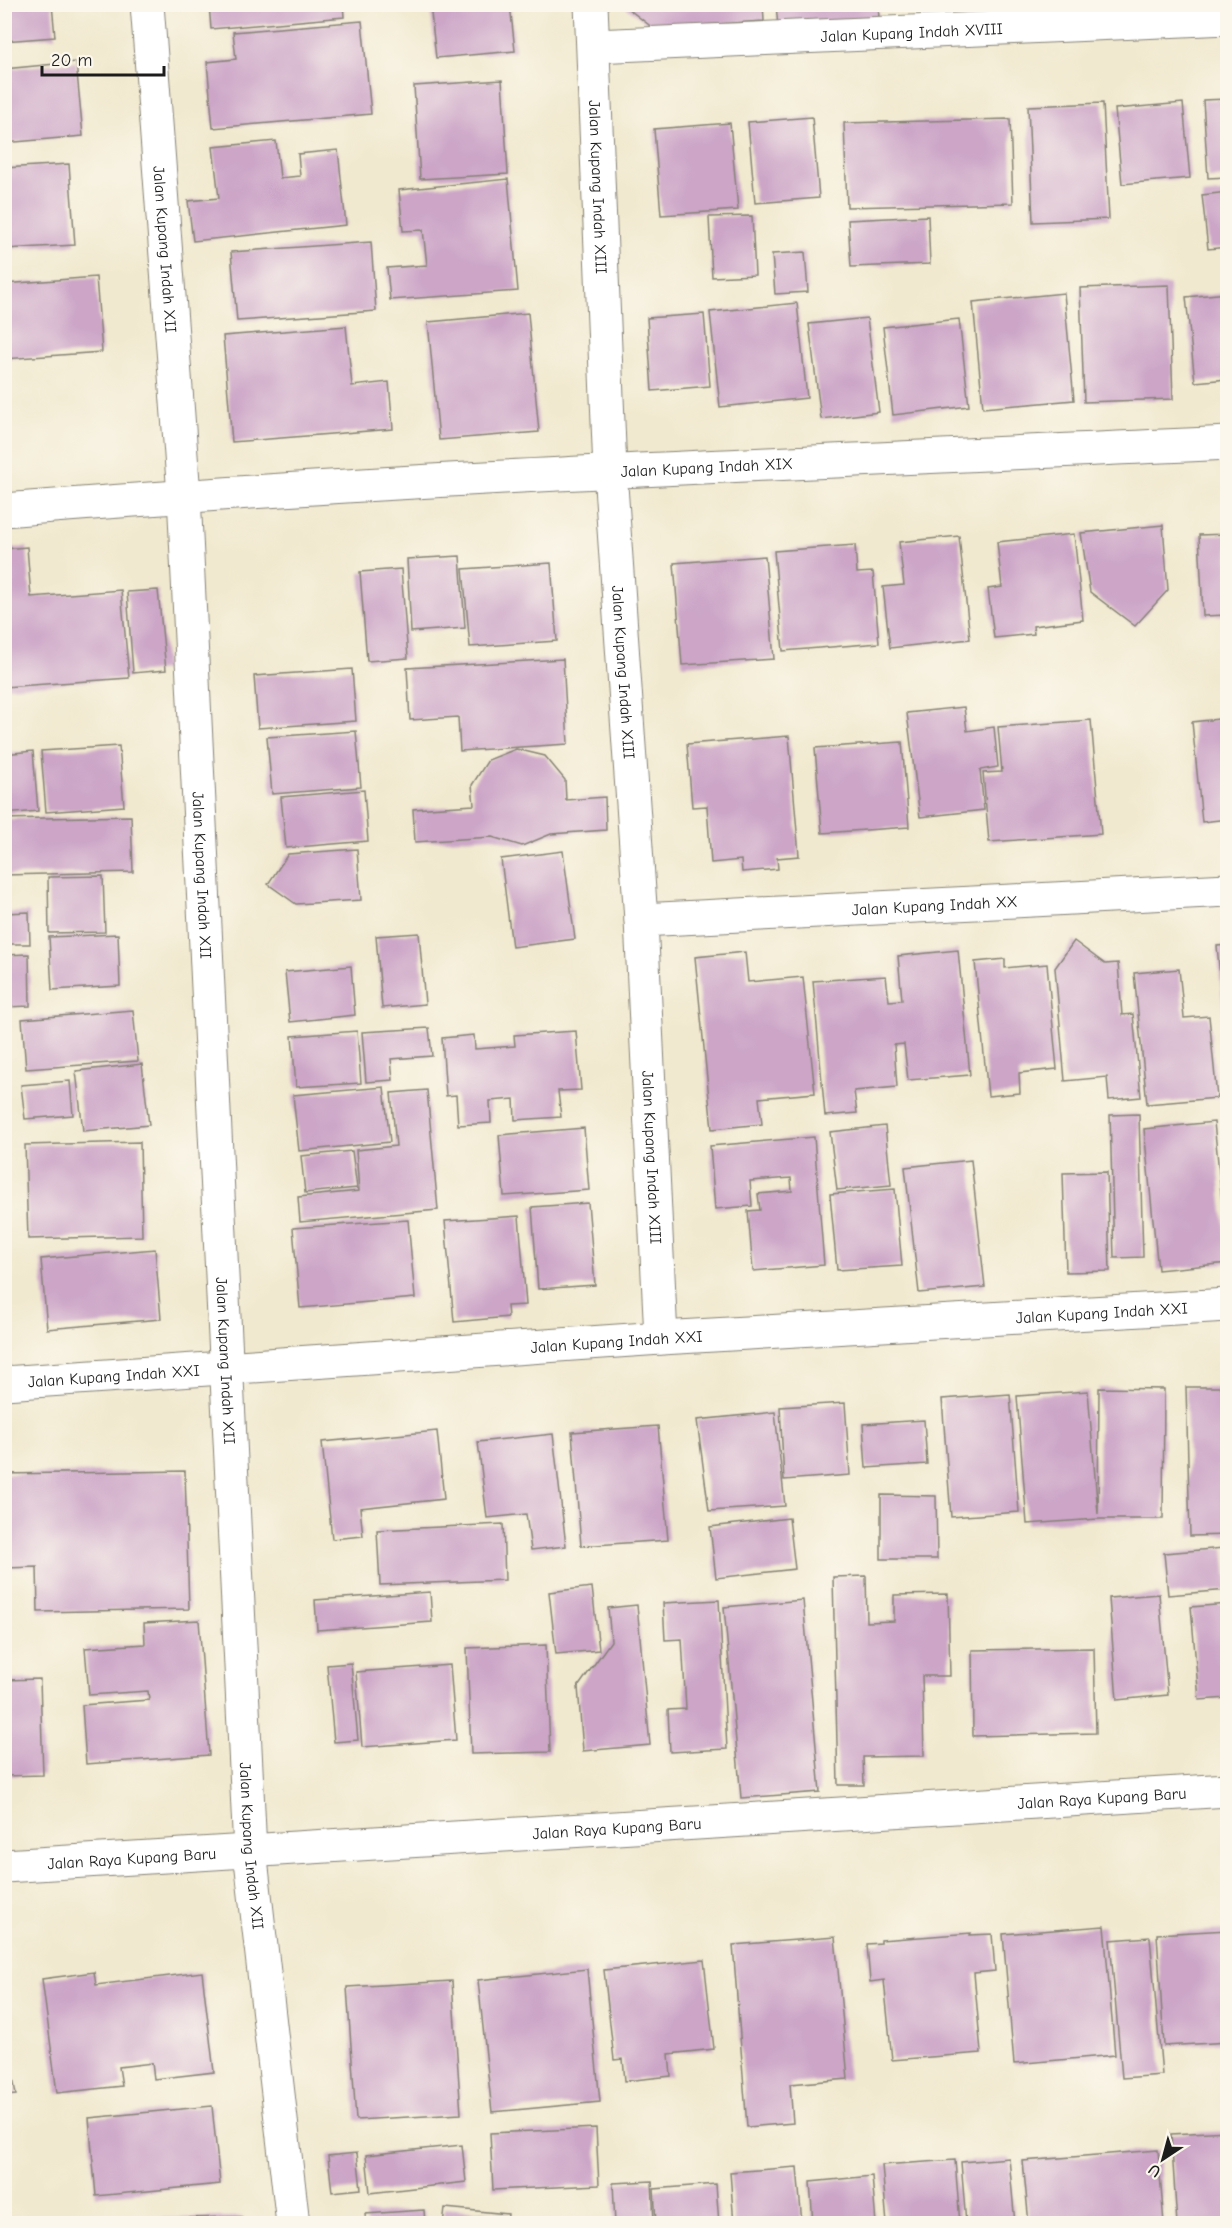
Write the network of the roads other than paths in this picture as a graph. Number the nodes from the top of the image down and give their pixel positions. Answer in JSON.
{"nodes":[{"id":1,"x":147,"y":4,"type":"edge"},
{"id":2,"x":591,"y":4,"type":"edge"},
{"id":3,"x":1227,"y":18,"type":"edge"},
{"id":4,"x":594,"y":46,"type":"junction"},
{"id":5,"x":1227,"y":443,"type":"edge"},
{"id":6,"x":610,"y":471,"type":"junction"},
{"id":7,"x":184,"y":495,"type":"junction"},
{"id":8,"x":4,"y":510,"type":"edge"},
{"id":9,"x":1227,"y":890,"type":"edge"},
{"id":10,"x":641,"y":920,"type":"junction"},
{"id":11,"x":1227,"y":1305,"type":"edge"},
{"id":12,"x":660,"y":1338,"type":"junction"},
{"id":13,"x":227,"y":1366,"type":"junction"},
{"id":14,"x":4,"y":1383,"type":"edge"},
{"id":15,"x":1227,"y":1790,"type":"edge"},
{"id":16,"x":250,"y":1851,"type":"junction"},
{"id":17,"x":4,"y":1866,"type":"edge"},
{"id":18,"x":293,"y":2223,"type":"edge"}],
"edges":[{"from":1,"to":7,"type":"street","name":"Jalan Kupang Indah XII"},
{"from":2,"to":4,"type":"street","name":"Jalan Kupang Indah XIII"},
{"from":3,"to":4,"type":"street","name":"Jalan Kupang Indah XVIII"},
{"from":4,"to":6,"type":"street","name":"Jalan Kupang Indah XIII"},
{"from":5,"to":6,"type":"street","name":"Jalan Kupang Indah XIX"},
{"from":6,"to":7,"type":"street","name":"Jalan Kupang Indah XIX"},
{"from":6,"to":10,"type":"street","name":"Jalan Kupang Indah XIII"},
{"from":7,"to":8,"type":"street"},
{"from":7,"to":13,"type":"street","name":"Jalan Kupang Indah XII"},
{"from":9,"to":10,"type":"street","name":"Jalan Kupang Indah XX"},
{"from":10,"to":12,"type":"street","name":"Jalan Kupang Indah XIII"},
{"from":11,"to":12,"type":"street","name":"Jalan Kupang Indah XXI"},
{"from":12,"to":13,"type":"street","name":"Jalan Kupang Indah XXI"},
{"from":13,"to":14,"type":"street","name":"Jalan Kupang Indah XXI"},
{"from":13,"to":16,"type":"street","name":"Jalan Kupang Indah XII"},
{"from":15,"to":16,"type":"street","name":"Jalan Raya Kupang Baru"},
{"from":16,"to":17,"type":"street","name":"Jalan Raya Kupang Baru"},
{"from":16,"to":18,"type":"street","name":"Jalan Kupang Indah XII"}]}
